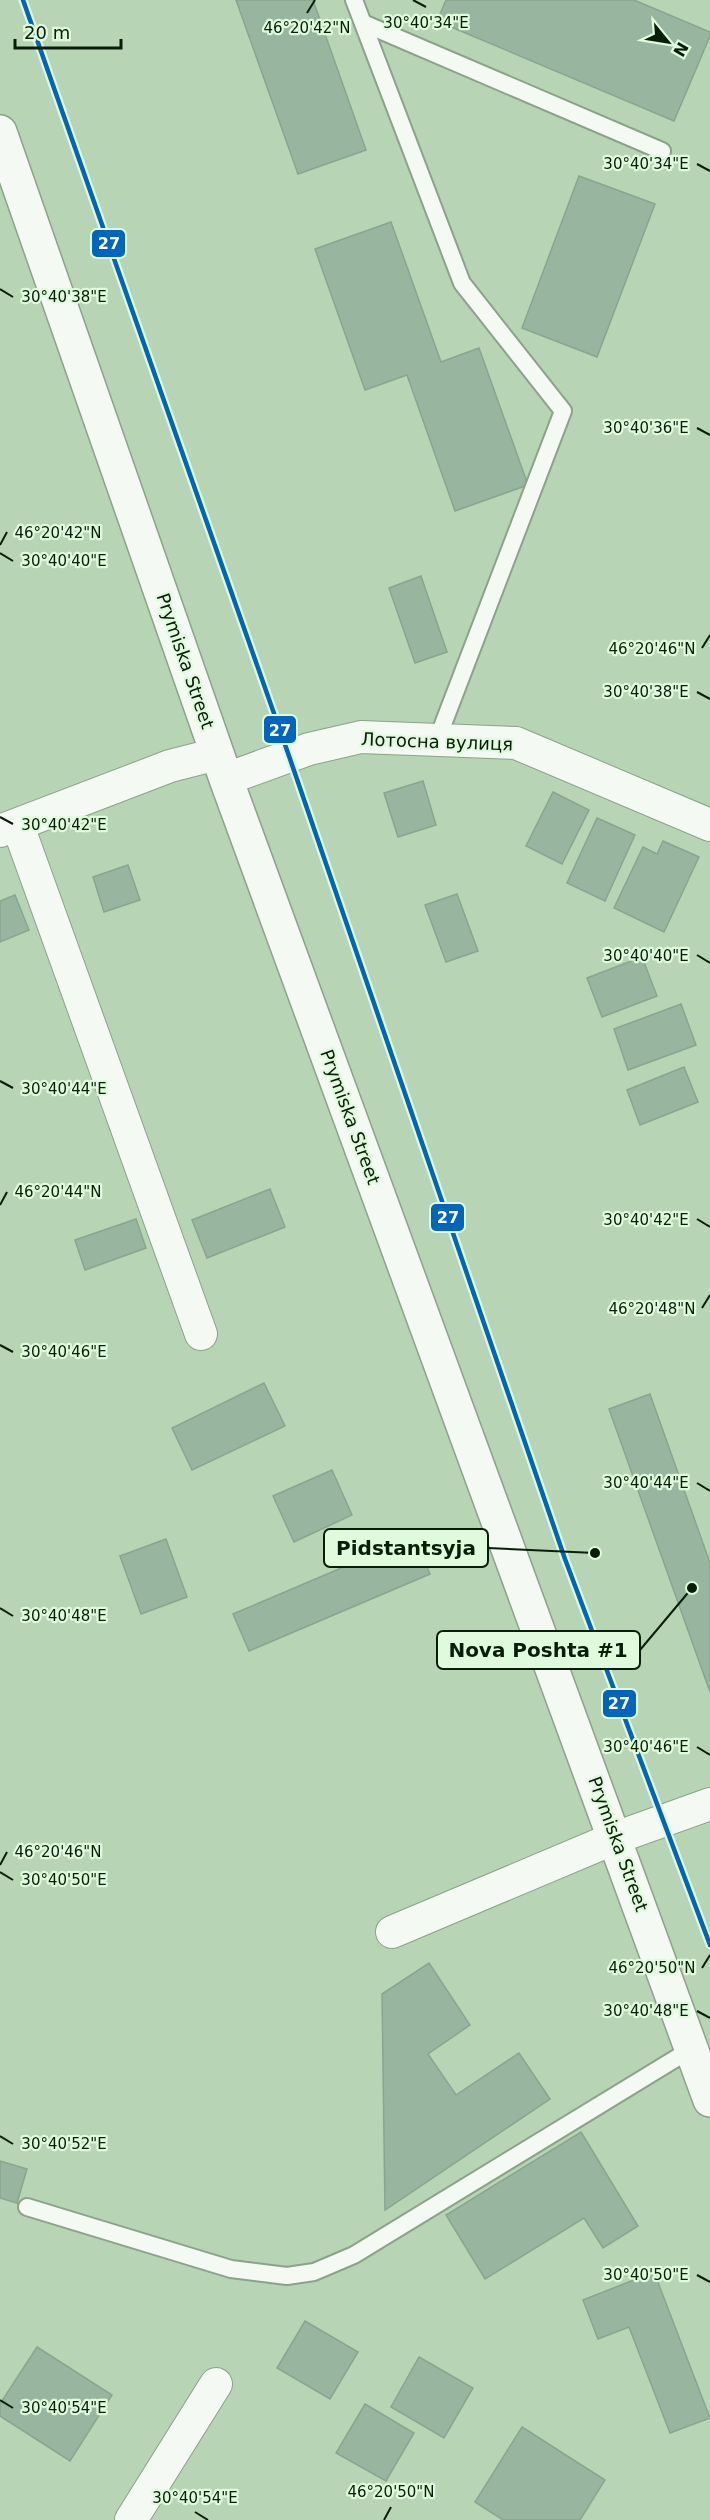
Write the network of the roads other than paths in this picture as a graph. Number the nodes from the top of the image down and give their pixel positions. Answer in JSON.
{"nodes":[{"id":1,"x":354,"y":0,"type":"edge"},
{"id":2,"x":363,"y":23,"type":"junction"},
{"id":3,"x":0,"y":132,"type":"edge"},
{"id":4,"x":662,"y":151,"type":"dead end"},
{"id":5,"x":437,"y":740,"type":"junction"},
{"id":6,"x":221,"y":766,"type":"junction"},
{"id":7,"x":710,"y":825,"type":"edge"},
{"id":8,"x":9,"y":828,"type":"edge"},
{"id":9,"x":201,"y":1334,"type":"dead end"},
{"id":10,"x":710,"y":1804,"type":"edge"},
{"id":11,"x":615,"y":1838,"type":"junction"},
{"id":12,"x":392,"y":1932,"type":"dead end"},
{"id":13,"x":693,"y":2048,"type":"junction"},
{"id":14,"x":710,"y":2100,"type":"edge"},
{"id":15,"x":27,"y":2207,"type":"dead end"},
{"id":16,"x":216,"y":2384,"type":"dead end"},
{"id":17,"x":131,"y":2520,"type":"edge"}],
"edges":[{"from":1,"to":2,"type":"lane"},
{"from":2,"to":4,"type":"lane"},
{"from":2,"to":5,"type":"lane"},
{"from":3,"to":6,"type":"street","name":"Prymiska Street"},
{"from":5,"to":6,"type":"street","name":"Лотосна вулиця"},
{"from":5,"to":7,"type":"street","name":"Лотосна вулиця"},
{"from":6,"to":8,"type":"street","name":"Лотосна вулиця"},
{"from":6,"to":11,"type":"street","name":"Prymiska Street"},
{"from":8,"to":9,"type":"street"},
{"from":10,"to":11,"type":"street"},
{"from":11,"to":12,"type":"street"},
{"from":11,"to":13,"type":"street","name":"Prymiska Street"},
{"from":13,"to":14,"type":"street","name":"Prymiska Street"},
{"from":13,"to":15,"type":"lane"},
{"from":16,"to":17,"type":"street"}]}
